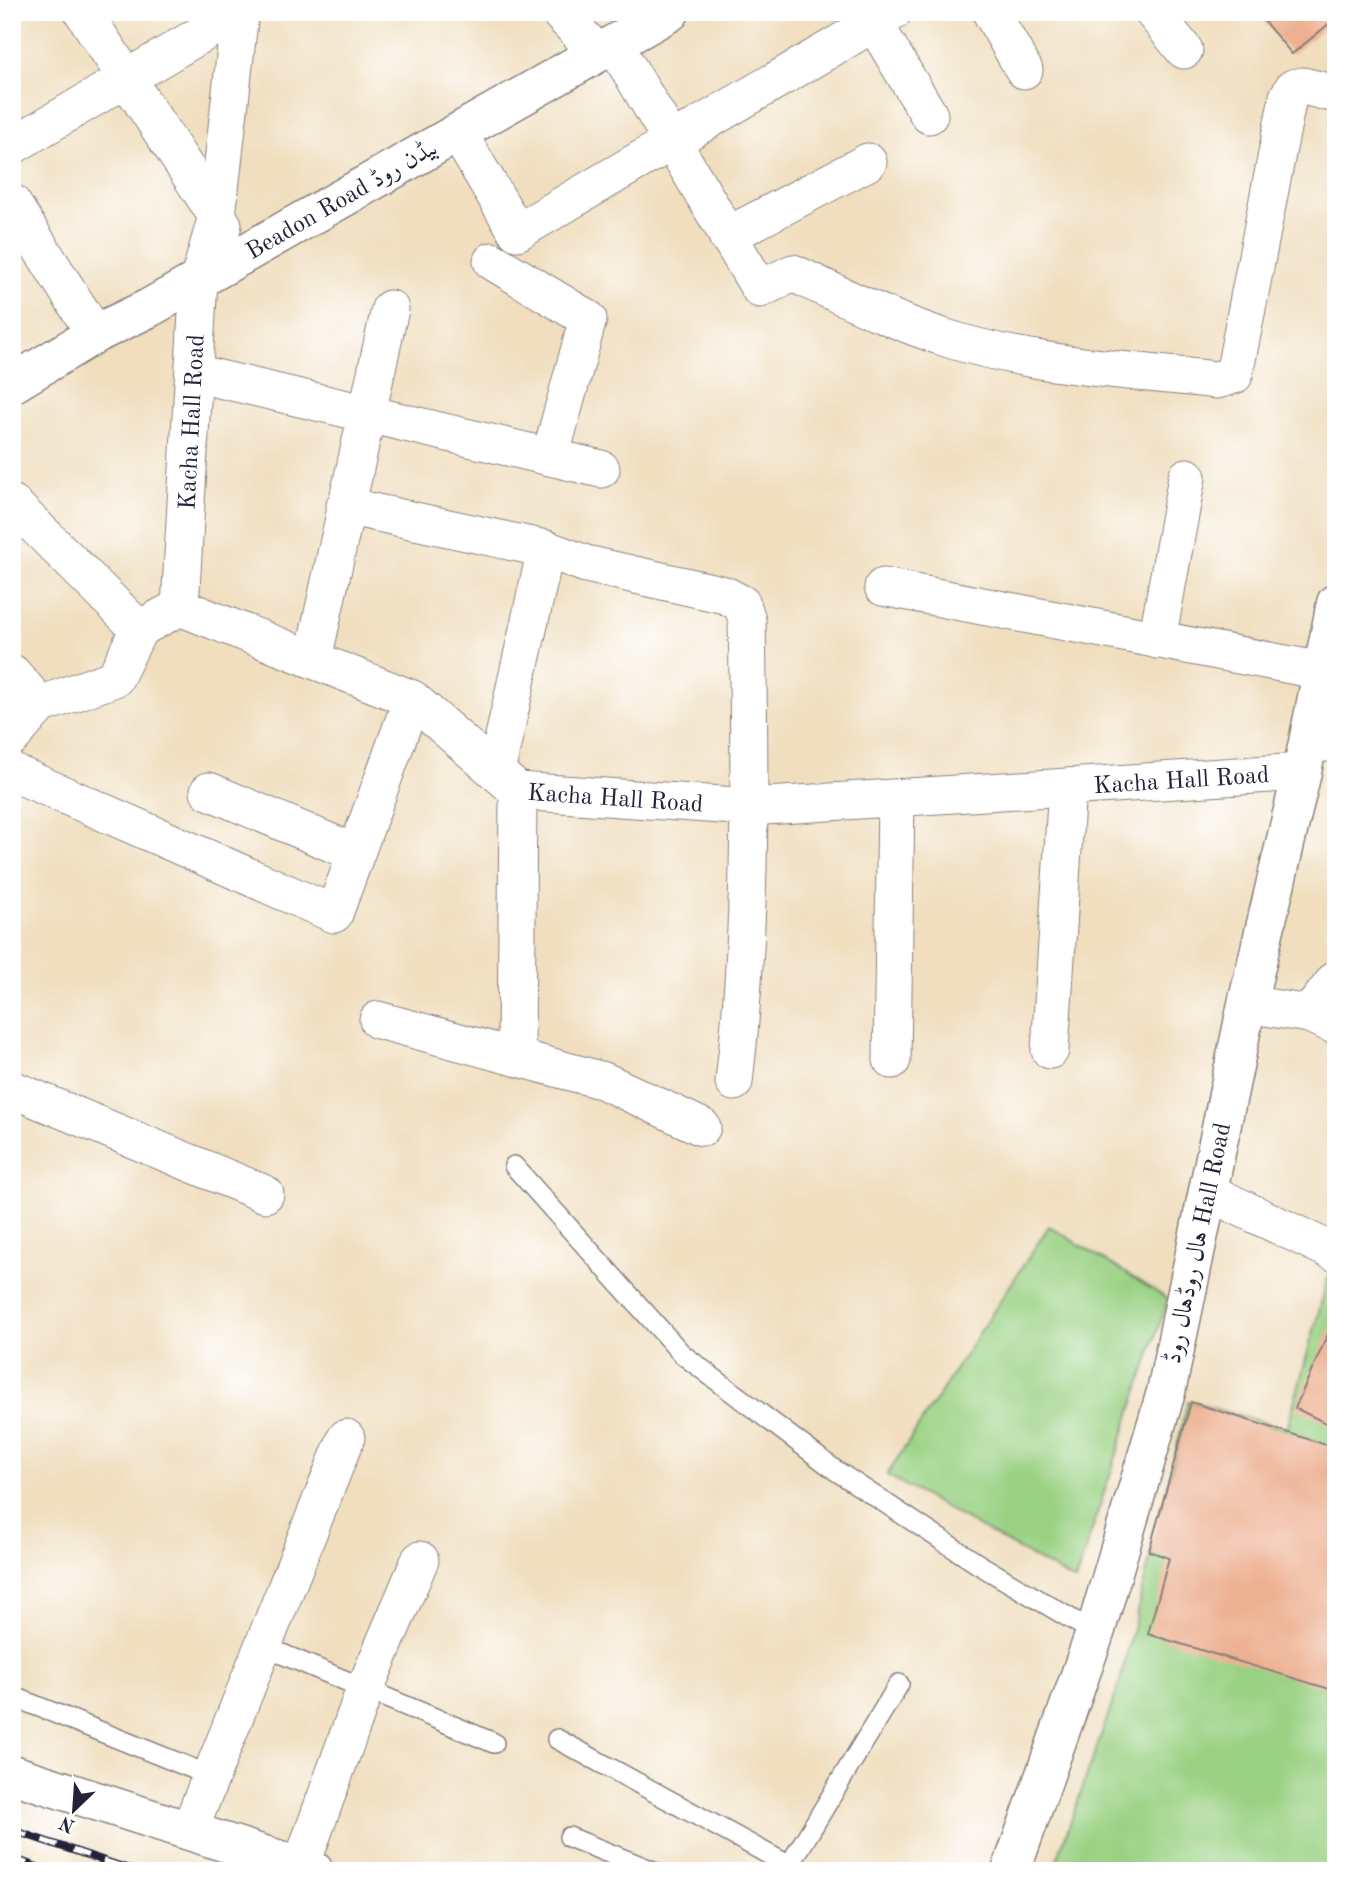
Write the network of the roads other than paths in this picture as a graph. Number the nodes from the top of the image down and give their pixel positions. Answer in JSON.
{"nodes":[{"id":1,"x":83,"y":12,"type":"edge"},
{"id":2,"x":240,"y":12,"type":"edge"},
{"id":3,"x":559,"y":12,"type":"edge"},
{"id":4,"x":670,"y":12,"type":"edge"},
{"id":5,"x":991,"y":12,"type":"edge"},
{"id":6,"x":1153,"y":12,"type":"edge"},
{"id":7,"x":884,"y":18,"type":"edge"},
{"id":8,"x":606,"y":48,"type":"junction"},
{"id":9,"x":1184,"y":50,"type":"dead end"},
{"id":10,"x":1024,"y":70,"type":"dead end"},
{"id":11,"x":128,"y":79,"type":"junction"},
{"id":12,"x":1336,"y":94,"type":"edge"},
{"id":13,"x":929,"y":115,"type":"dead end"},
{"id":14,"x":458,"y":133,"type":"junction"},
{"id":15,"x":671,"y":140,"type":"junction"},
{"id":16,"x":12,"y":146,"type":"edge"},
{"id":17,"x":868,"y":162,"type":"dead end"},
{"id":18,"x":12,"y":203,"type":"edge"},
{"id":19,"x":217,"y":216,"type":"junction"},
{"id":20,"x":727,"y":236,"type":"junction"},
{"id":21,"x":243,"y":254,"type":"junction"},
{"id":22,"x":492,"y":261,"type":"dead end"},
{"id":23,"x":199,"y":279,"type":"junction"},
{"id":24,"x":390,"y":309,"type":"dead end"},
{"id":25,"x":95,"y":334,"type":"junction"},
{"id":26,"x":194,"y":373,"type":"junction"},
{"id":27,"x":12,"y":384,"type":"edge"},
{"id":28,"x":367,"y":414,"type":"junction"},
{"id":29,"x":550,"y":457,"type":"junction"},
{"id":30,"x":601,"y":469,"type":"dead end"},
{"id":31,"x":1187,"y":477,"type":"dead end"},
{"id":32,"x":345,"y":506,"type":"junction"},
{"id":33,"x":19,"y":521,"type":"edge"},
{"id":34,"x":546,"y":549,"type":"junction"},
{"id":35,"x":884,"y":587,"type":"dead end"},
{"id":36,"x":1336,"y":603,"type":"edge"},
{"id":37,"x":180,"y":607,"type":"junction"},
{"id":38,"x":139,"y":629,"type":"junction"},
{"id":39,"x":1157,"y":640,"type":"junction"},
{"id":40,"x":313,"y":659,"type":"junction"},
{"id":41,"x":1322,"y":671,"type":"junction"},
{"id":42,"x":12,"y":673,"type":"edge"},
{"id":43,"x":412,"y":699,"type":"junction"},
{"id":44,"x":40,"y":705,"type":"junction"},
{"id":45,"x":12,"y":737,"type":"edge"},
{"id":46,"x":1315,"y":753,"type":"edge"},
{"id":47,"x":12,"y":772,"type":"edge"},
{"id":48,"x":507,"y":782,"type":"junction"},
{"id":49,"x":1067,"y":787,"type":"junction"},
{"id":50,"x":209,"y":791,"type":"dead end"},
{"id":51,"x":897,"y":798,"type":"junction"},
{"id":52,"x":751,"y":807,"type":"junction"},
{"id":53,"x":355,"y":853,"type":"junction"},
{"id":54,"x":1336,"y":979,"type":"edge"},
{"id":55,"x":1247,"y":1004,"type":"junction"},
{"id":56,"x":378,"y":1020,"type":"dead end"},
{"id":57,"x":1323,"y":1020,"type":"edge"},
{"id":58,"x":1050,"y":1050,"type":"dead end"},
{"id":59,"x":516,"y":1055,"type":"junction"},
{"id":60,"x":892,"y":1060,"type":"dead end"},
{"id":61,"x":734,"y":1082,"type":"dead end"},
{"id":62,"x":12,"y":1088,"type":"edge"},
{"id":63,"x":702,"y":1127,"type":"dead end"},
{"id":64,"x":514,"y":1166,"type":"dead end"},
{"id":65,"x":1209,"y":1192,"type":"junction"},
{"id":66,"x":265,"y":1194,"type":"dead end"},
{"id":67,"x":1336,"y":1253,"type":"edge"},
{"id":68,"x":346,"y":1438,"type":"dead end"},
{"id":69,"x":420,"y":1560,"type":"dead end"},
{"id":70,"x":1095,"y":1633,"type":"junction"},
{"id":71,"x":263,"y":1646,"type":"junction"},
{"id":72,"x":899,"y":1684,"type":"dead end"},
{"id":73,"x":365,"y":1689,"type":"junction"},
{"id":74,"x":12,"y":1696,"type":"edge"},
{"id":75,"x":557,"y":1739,"type":"dead end"},
{"id":76,"x":494,"y":1743,"type":"dead end"},
{"id":77,"x":12,"y":1774,"type":"edge"},
{"id":78,"x":211,"y":1776,"type":"junction"},
{"id":79,"x":190,"y":1829,"type":"junction"},
{"id":80,"x":569,"y":1837,"type":"dead end"},
{"id":81,"x":788,"y":1868,"type":"edge"},
{"id":82,"x":308,"y":1869,"type":"edge"},
{"id":83,"x":653,"y":1871,"type":"edge"},
{"id":84,"x":1010,"y":1871,"type":"edge"}],
"edges":[{"from":1,"to":11,"type":"street"},
{"from":2,"to":11,"type":"street"},
{"from":2,"to":19,"type":"street","name":"Kacha Hall Road"},
{"from":3,"to":8,"type":"street"},
{"from":4,"to":8,"type":"main road","name":"Beadon Road بیڈن روڈ"},
{"from":5,"to":10,"type":"street"},
{"from":6,"to":9,"type":"street"},
{"from":7,"to":13,"type":"street"},
{"from":7,"to":15,"type":"street"},
{"from":8,"to":14,"type":"main road","name":"Beadon Road بیڈن روڈ"},
{"from":8,"to":15,"type":"street"},
{"from":11,"to":16,"type":"street"},
{"from":11,"to":19,"type":"street"},
{"from":12,"to":20,"type":"street"},
{"from":14,"to":15,"type":"street"},
{"from":14,"to":21,"type":"main road","name":"Beadon Road بیڈن روڈ"},
{"from":15,"to":20,"type":"street"},
{"from":17,"to":20,"type":"street"},
{"from":18,"to":25,"type":"street"},
{"from":19,"to":21,"type":"street"},
{"from":19,"to":23,"type":"street","name":"Kacha Hall Road"},
{"from":21,"to":23,"type":"main road","name":"Beadon Road بیڈن روڈ"},
{"from":22,"to":29,"type":"street"},
{"from":23,"to":25,"type":"main road","name":"Beadon Road بیڈن روڈ"},
{"from":23,"to":26,"type":"street","name":"Kacha Hall Road"},
{"from":24,"to":28,"type":"street"},
{"from":25,"to":27,"type":"main road","name":"Beadon Road بیڈن روڈ"},
{"from":26,"to":28,"type":"street"},
{"from":26,"to":37,"type":"street","name":"Kacha Hall Road"},
{"from":28,"to":29,"type":"street"},
{"from":28,"to":32,"type":"street"},
{"from":29,"to":30,"type":"street"},
{"from":31,"to":39,"type":"street"},
{"from":32,"to":34,"type":"street"},
{"from":32,"to":40,"type":"street"},
{"from":33,"to":38,"type":"street"},
{"from":34,"to":48,"type":"street"},
{"from":34,"to":52,"type":"street"},
{"from":35,"to":39,"type":"street"},
{"from":36,"to":41,"type":"main road","name":"ہال روڈہال روڈ Hall Road"},
{"from":37,"to":38,"type":"street"},
{"from":37,"to":40,"type":"street","name":"Kacha Hall Road"},
{"from":38,"to":44,"type":"street"},
{"from":39,"to":41,"type":"street"},
{"from":40,"to":43,"type":"street","name":"Kacha Hall Road"},
{"from":41,"to":46,"type":"main road","name":"ہال روڈہال روڈ Hall Road"},
{"from":42,"to":44,"type":"street"},
{"from":43,"to":48,"type":"street","name":"Kacha Hall Road"},
{"from":43,"to":53,"type":"street"},
{"from":44,"to":45,"type":"street"},
{"from":46,"to":49,"type":"street","name":"Kacha Hall Road"},
{"from":46,"to":55,"type":"main road","name":"ہال روڈہال روڈ Hall Road"},
{"from":47,"to":53,"type":"street"},
{"from":48,"to":52,"type":"street","name":"Kacha Hall Road"},
{"from":48,"to":59,"type":"street"},
{"from":49,"to":51,"type":"street","name":"Kacha Hall Road"},
{"from":49,"to":58,"type":"street"},
{"from":50,"to":53,"type":"street"},
{"from":51,"to":52,"type":"street","name":"Kacha Hall Road"},
{"from":51,"to":60,"type":"street"},
{"from":52,"to":61,"type":"street"},
{"from":54,"to":57,"type":"street"},
{"from":55,"to":57,"type":"street"},
{"from":55,"to":65,"type":"main road","name":"ہال روڈہال روڈ Hall Road"},
{"from":56,"to":59,"type":"street"},
{"from":59,"to":63,"type":"street"},
{"from":62,"to":66,"type":"street"},
{"from":64,"to":70,"type":"lane"},
{"from":65,"to":67,"type":"street"},
{"from":65,"to":70,"type":"main road","name":"ہال روڈہال روڈ Hall Road"},
{"from":68,"to":71,"type":"street"},
{"from":69,"to":73,"type":"street"},
{"from":70,"to":84,"type":"main road","name":"ہال روڈہال روڈ Hall Road"},
{"from":71,"to":73,"type":"lane"},
{"from":71,"to":78,"type":"street"},
{"from":72,"to":81,"type":"lane"},
{"from":73,"to":76,"type":"lane"},
{"from":73,"to":82,"type":"street"},
{"from":74,"to":78,"type":"lane"},
{"from":75,"to":81,"type":"lane"},
{"from":77,"to":79,"type":"main road"},
{"from":78,"to":79,"type":"street"},
{"from":79,"to":82,"type":"main road"},
{"from":80,"to":83,"type":"lane"}]}
